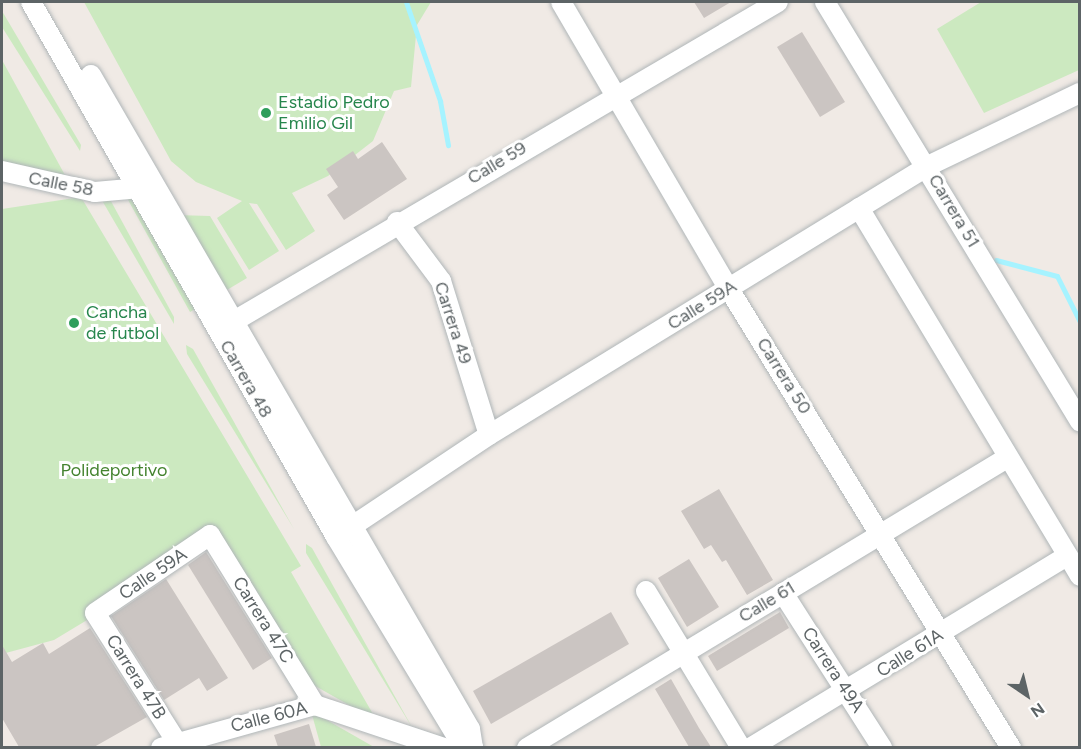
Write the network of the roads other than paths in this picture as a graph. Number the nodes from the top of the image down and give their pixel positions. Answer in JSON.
{"nodes":[{"id":1,"x":30,"y":2,"type":"edge"},
{"id":2,"x":45,"y":2,"type":"edge"},
{"id":3,"x":561,"y":2,"type":"edge"},
{"id":4,"x":778,"y":2,"type":"edge"},
{"id":5,"x":825,"y":2,"type":"edge"},
{"id":6,"x":68,"y":50,"type":"junction"},
{"id":7,"x":615,"y":93,"type":"junction"},
{"id":8,"x":1080,"y":93,"type":"edge"},
{"id":9,"x":928,"y":166,"type":"junction"},
{"id":10,"x":2,"y":171,"type":"edge"},
{"id":11,"x":149,"y":188,"type":"junction"},
{"id":12,"x":859,"y":208,"type":"junction"},
{"id":13,"x":397,"y":222,"type":"junction"},
{"id":14,"x":729,"y":289,"type":"junction"},
{"id":15,"x":226,"y":326,"type":"junction"},
{"id":16,"x":1080,"y":422,"type":"edge"},
{"id":17,"x":489,"y":435,"type":"junction"},
{"id":18,"x":1007,"y":458,"type":"junction"},
{"id":19,"x":354,"y":525,"type":"junction"},
{"id":20,"x":879,"y":533,"type":"junction"},
{"id":21,"x":210,"y":535,"type":"joint"},
{"id":22,"x":336,"y":537,"type":"junction"},
{"id":23,"x":1067,"y":556,"type":"junction"},
{"id":24,"x":1080,"y":576,"type":"edge"},
{"id":25,"x":646,"y":591,"type":"dead end"},
{"id":26,"x":783,"y":593,"type":"junction"},
{"id":27,"x":95,"y":613,"type":"joint"},
{"id":28,"x":941,"y":634,"type":"junction"},
{"id":29,"x":682,"y":651,"type":"junction"},
{"id":30,"x":848,"y":692,"type":"junction"},
{"id":31,"x":315,"y":705,"type":"junction"},
{"id":32,"x":169,"y":744,"type":"edge"},
{"id":33,"x":1006,"y":746,"type":"edge"},
{"id":34,"x":444,"y":747,"type":"edge"},
{"id":35,"x":473,"y":747,"type":"edge"},
{"id":36,"x":527,"y":747,"type":"edge"},
{"id":37,"x":741,"y":747,"type":"edge"},
{"id":38,"x":750,"y":747,"type":"edge"},
{"id":39,"x":882,"y":747,"type":"edge"}],
"edges":[{"from":1,"to":6,"type":"street","name":"Carrera 48"},
{"from":2,"to":6,"type":"street","name":"Carrera 48"},
{"from":3,"to":7,"type":"street","name":"Carrera 50"},
{"from":4,"to":7,"type":"street","name":"Calle 59"},
{"from":5,"to":9,"type":"street","name":"Carrera 51"},
{"from":6,"to":11,"type":"street","name":"Carrera 48"},
{"from":7,"to":13,"type":"street","name":"Calle 59"},
{"from":7,"to":14,"type":"street","name":"Carrera 50"},
{"from":8,"to":9,"type":"street","name":"Calle 59A"},
{"from":9,"to":12,"type":"street","name":"Calle 59A"},
{"from":9,"to":16,"type":"street","name":"Carrera 51"},
{"from":10,"to":11,"type":"street","name":"Calle 58"},
{"from":11,"to":15,"type":"street","name":"Carrera 48"},
{"from":12,"to":14,"type":"street","name":"Calle 59A"},
{"from":12,"to":18,"type":"street"},
{"from":13,"to":15,"type":"street","name":"Calle 59"},
{"from":13,"to":17,"type":"street","name":"Carrera 49"},
{"from":14,"to":17,"type":"street","name":"Calle 59A"},
{"from":14,"to":20,"type":"street","name":"Carrera 50"},
{"from":15,"to":19,"type":"street","name":"Carrera 48"},
{"from":15,"to":22,"type":"street","name":"Carrera 48"},
{"from":17,"to":19,"type":"street","name":"Calle 59A"},
{"from":18,"to":20,"type":"street","name":"Calle 61"},
{"from":18,"to":23,"type":"street"},
{"from":19,"to":22,"type":"street","name":"Calle 59A"},
{"from":19,"to":35,"type":"street","name":"Carrera 48"},
{"from":20,"to":26,"type":"street","name":"Calle 61"},
{"from":20,"to":28,"type":"street","name":"Carrera 50"},
{"from":21,"to":27,"type":"street","name":"Calle 59A"},
{"from":21,"to":31,"type":"street","name":"Carrera 47C"},
{"from":22,"to":35,"type":"street","name":"Carrera 48"},
{"from":23,"to":24,"type":"street"},
{"from":23,"to":28,"type":"street","name":"Calle 61A"},
{"from":25,"to":29,"type":"street"},
{"from":26,"to":29,"type":"street","name":"Calle 61"},
{"from":26,"to":30,"type":"street","name":"Carrera 49A"},
{"from":27,"to":32,"type":"street","name":"Carrera 47B"},
{"from":28,"to":30,"type":"street","name":"Calle 61A"},
{"from":28,"to":33,"type":"street","name":"Carrera 50"},
{"from":29,"to":36,"type":"street","name":"Calle 61"},
{"from":29,"to":37,"type":"street"},
{"from":30,"to":38,"type":"street","name":"Calle 61A"},
{"from":30,"to":39,"type":"street","name":"Carrera 49A"},
{"from":31,"to":32,"type":"street","name":"Calle 60A"},
{"from":31,"to":34,"type":"street","name":"Calle 60A"}]}
